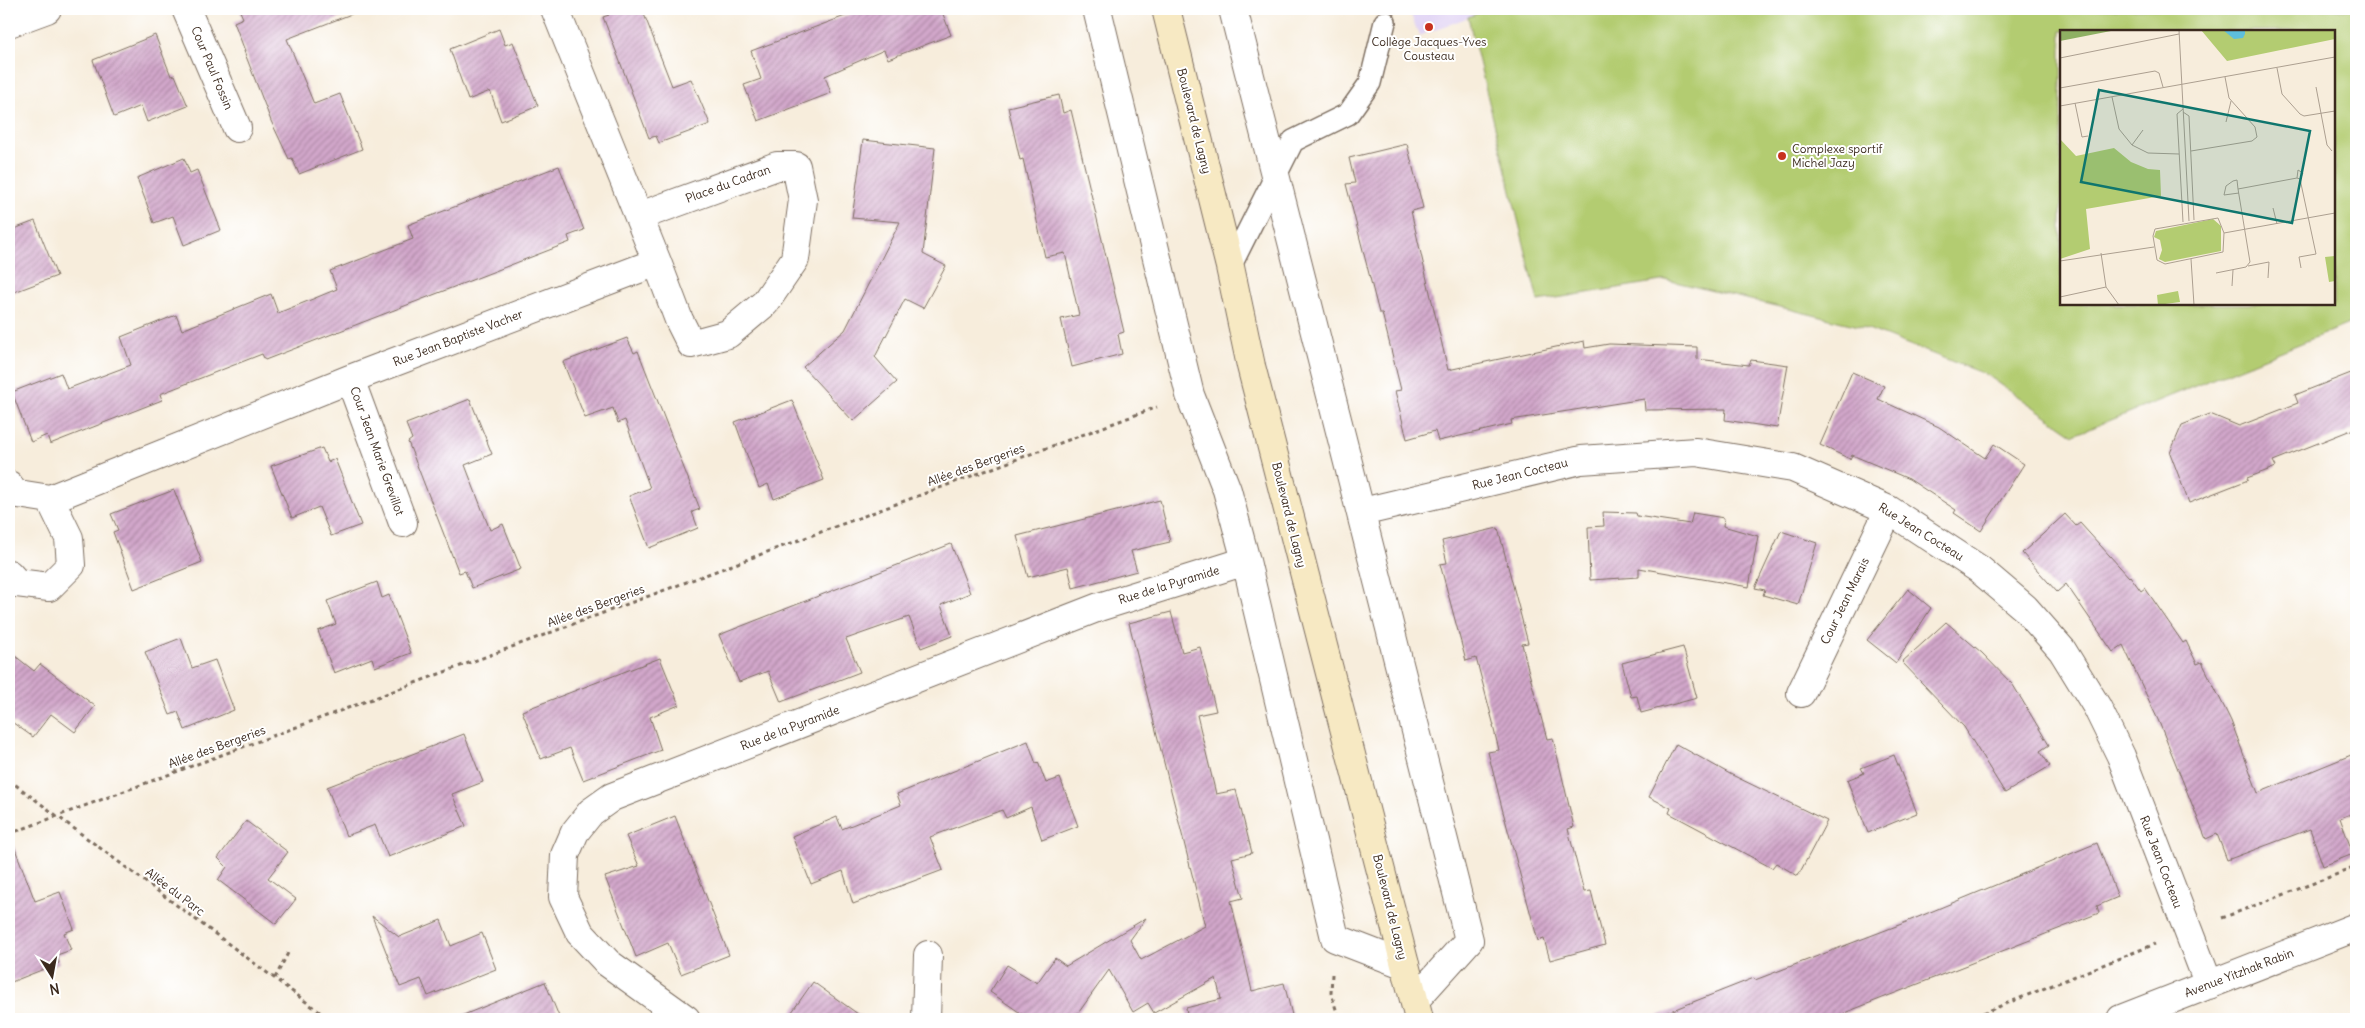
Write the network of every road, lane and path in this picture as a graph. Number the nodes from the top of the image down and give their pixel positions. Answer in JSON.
{"nodes":[{"id":1,"x":47,"y":9,"type":"edge"},
{"id":2,"x":186,"y":9,"type":"edge"},
{"id":3,"x":555,"y":9,"type":"edge"},
{"id":4,"x":1097,"y":9,"type":"edge"},
{"id":5,"x":1166,"y":9,"type":"edge"},
{"id":6,"x":1233,"y":9,"type":"edge"},
{"id":7,"x":1385,"y":22,"type":"dead end"},
{"id":8,"x":9,"y":23,"type":"edge"},
{"id":9,"x":237,"y":128,"type":"dead end"},
{"id":10,"x":1275,"y":176,"type":"junction"},
{"id":11,"x":640,"y":216,"type":"junction"},
{"id":12,"x":657,"y":262,"type":"junction"},
{"id":13,"x":1230,"y":267,"type":"junction"},
{"id":14,"x":350,"y":379,"type":"junction"},
{"id":15,"x":1190,"y":395,"type":"junction"},
{"id":16,"x":10,"y":492,"type":"edge"},
{"id":17,"x":50,"y":499,"type":"junction"},
{"id":18,"x":1890,"y":510,"type":"junction"},
{"id":19,"x":1362,"y":512,"type":"junction"},
{"id":20,"x":404,"y":523,"type":"dead end"},
{"id":21,"x":1246,"y":561,"type":"junction"},
{"id":22,"x":9,"y":574,"type":"edge"},
{"id":23,"x":1801,"y":693,"type":"dead end"},
{"id":24,"x":9,"y":780,"type":"edge"},
{"id":25,"x":57,"y":815,"type":"junction"},
{"id":26,"x":9,"y":834,"type":"edge"},
{"id":27,"x":2356,"y":927,"type":"edge"},
{"id":28,"x":1334,"y":938,"type":"junction"},
{"id":29,"x":288,"y":953,"type":"dead end"},
{"id":30,"x":928,"y":955,"type":"dead end"},
{"id":31,"x":1405,"y":965,"type":"junction"},
{"id":32,"x":275,"y":978,"type":"junction"},
{"id":33,"x":2210,"y":985,"type":"junction"},
{"id":34,"x":1417,"y":1010,"type":"edge"},
{"id":35,"x":329,"y":1019,"type":"edge"},
{"id":36,"x":686,"y":1019,"type":"edge"},
{"id":37,"x":926,"y":1019,"type":"edge"},
{"id":38,"x":1339,"y":1019,"type":"edge"},
{"id":39,"x":2121,"y":1019,"type":"edge"}],
"edges":[{"from":1,"to":8,"type":"street"},
{"from":2,"to":9,"type":"street","name":"Cour Paul Fossin"},
{"from":3,"to":11,"type":"street"},
{"from":4,"to":15,"type":"street"},
{"from":5,"to":13,"type":"main road","name":"Boulevard de Lagny"},
{"from":6,"to":10,"type":"street"},
{"from":7,"to":10,"type":"lane"},
{"from":10,"to":13,"type":"lane"},
{"from":10,"to":19,"type":"street"},
{"from":11,"to":12,"type":"street"},
{"from":11,"to":12,"type":"street","name":"Place du Cadran"},
{"from":12,"to":14,"type":"street","name":"Rue Jean Baptiste Vacher"},
{"from":13,"to":31,"type":"main road","name":"Boulevard de Lagny"},
{"from":14,"to":17,"type":"street","name":"Rue Jean Baptiste Vacher"},
{"from":14,"to":20,"type":"street","name":"Cour Jean Marie Grevillot"},
{"from":15,"to":21,"type":"street"},
{"from":15,"to":25,"type":"path","name":"Allée des Bergeries"},
{"from":16,"to":17,"type":"street"},
{"from":17,"to":22,"type":"street"},
{"from":18,"to":19,"type":"street","name":"Rue Jean Cocteau"},
{"from":18,"to":23,"type":"street","name":"Cour Jean Marais"},
{"from":18,"to":33,"type":"street","name":"Rue Jean Cocteau"},
{"from":19,"to":34,"type":"street"},
{"from":21,"to":28,"type":"street"},
{"from":21,"to":36,"type":"street","name":"Rue de la Pyramide"},
{"from":24,"to":25,"type":"path","name":"Allée du Parc"},
{"from":25,"to":26,"type":"path","name":"Allée des Bergeries"},
{"from":25,"to":32,"type":"path","name":"Allée du Parc"},
{"from":27,"to":33,"type":"street","name":"Avenue Yitzhak Rabin"},
{"from":28,"to":31,"type":"street"},
{"from":28,"to":38,"type":"path"},
{"from":29,"to":32,"type":"path"},
{"from":30,"to":37,"type":"street"},
{"from":31,"to":34,"type":"main road","name":"Boulevard de Lagny"},
{"from":32,"to":35,"type":"path","name":"Allée du Parc"},
{"from":33,"to":39,"type":"street","name":"Avenue Yitzhak Rabin"}]}
